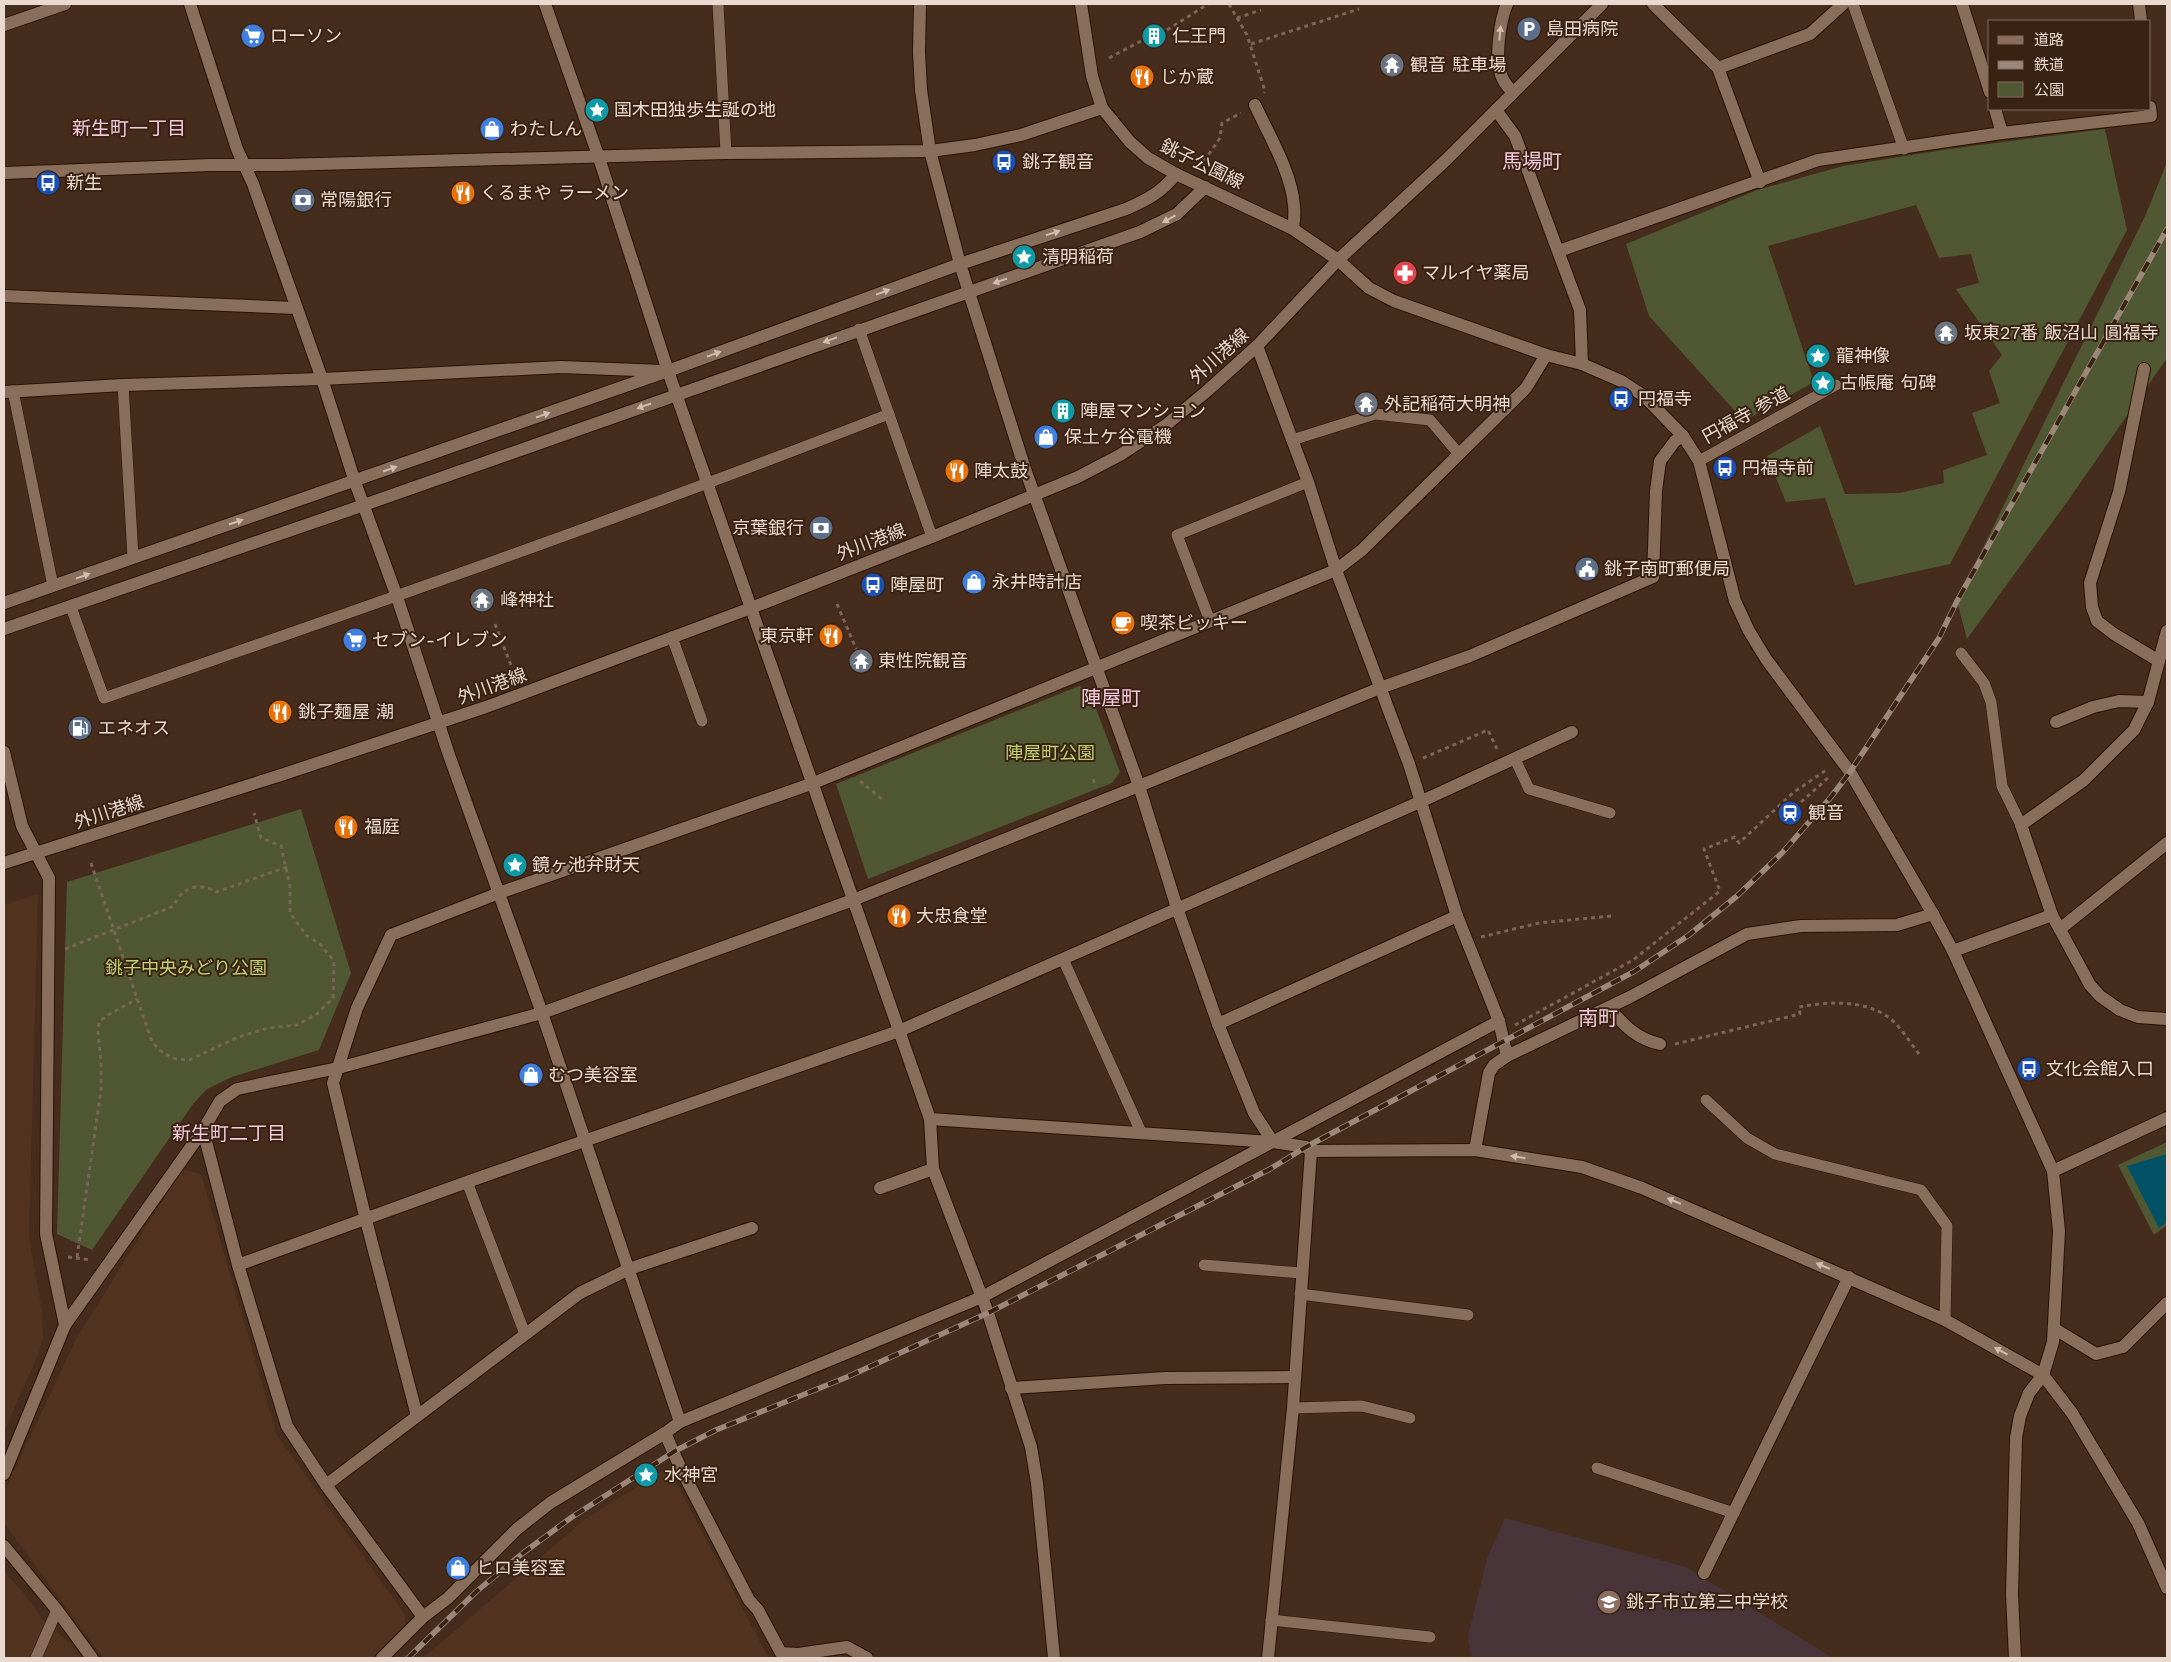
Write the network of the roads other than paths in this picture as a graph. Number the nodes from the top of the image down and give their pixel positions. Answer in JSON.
{"nodes":[{"id":1,"x":65,"y":4,"type":"edge"},
{"id":2,"x":190,"y":4,"type":"edge"},
{"id":3,"x":544,"y":4,"type":"edge"},
{"id":4,"x":718,"y":4,"type":"edge"},
{"id":5,"x":920,"y":4,"type":"edge"},
{"id":6,"x":1081,"y":4,"type":"edge"},
{"id":7,"x":1602,"y":4,"type":"edge"},
{"id":8,"x":1653,"y":4,"type":"edge"},
{"id":9,"x":1843,"y":4,"type":"edge"},
{"id":10,"x":1852,"y":4,"type":"edge"},
{"id":11,"x":1962,"y":4,"type":"edge"},
{"id":12,"x":2139,"y":4,"type":"edge"},
{"id":13,"x":1504,"y":5,"type":"edge"},
{"id":14,"x":2140,"y":20,"type":"edge"},
{"id":15,"x":4,"y":25,"type":"edge"},
{"id":16,"x":1718,"y":68,"type":"junction"},
{"id":17,"x":1988,"y":86,"type":"edge"},
{"id":18,"x":1513,"y":93,"type":"junction"},
{"id":19,"x":1256,"y":105,"type":"road end"},
{"id":20,"x":1102,"y":108,"type":"junction"},
{"id":21,"x":1496,"y":110,"type":"junction"},
{"id":22,"x":1995,"y":110,"type":"edge"},
{"id":23,"x":2150,"y":110,"type":"edge"},
{"id":24,"x":2002,"y":133,"type":"junction"},
{"id":25,"x":1904,"y":149,"type":"junction"},
{"id":26,"x":930,"y":151,"type":"junction"},
{"id":27,"x":726,"y":153,"type":"junction"},
{"id":28,"x":599,"y":158,"type":"junction"},
{"id":29,"x":244,"y":165,"type":"junction"},
{"id":30,"x":4,"y":173,"type":"edge"},
{"id":31,"x":1176,"y":174,"type":"junction"},
{"id":32,"x":1760,"y":182,"type":"junction"},
{"id":33,"x":1205,"y":187,"type":"junction"},
{"id":34,"x":1294,"y":229,"type":"junction"},
{"id":35,"x":1559,"y":251,"type":"junction"},
{"id":36,"x":1338,"y":260,"type":"junction"},
{"id":37,"x":960,"y":264,"type":"junction"},
{"id":38,"x":969,"y":292,"type":"junction"},
{"id":39,"x":4,"y":296,"type":"edge"},
{"id":40,"x":296,"y":308,"type":"junction"},
{"id":41,"x":859,"y":329,"type":"junction"},
{"id":42,"x":1257,"y":346,"type":"junction"},
{"id":43,"x":1546,"y":355,"type":"junction"},
{"id":44,"x":1582,"y":364,"type":"junction"},
{"id":45,"x":2144,"y":369,"type":"dead end"},
{"id":46,"x":668,"y":371,"type":"junction"},
{"id":47,"x":322,"y":378,"type":"junction"},
{"id":48,"x":123,"y":385,"type":"junction"},
{"id":49,"x":1836,"y":386,"type":"dead end"},
{"id":50,"x":9,"y":392,"type":"edge"},
{"id":51,"x":677,"y":395,"type":"junction"},
{"id":52,"x":889,"y":414,"type":"junction"},
{"id":53,"x":1683,"y":436,"type":"junction"},
{"id":54,"x":1292,"y":440,"type":"junction"},
{"id":55,"x":1459,"y":454,"type":"junction"},
{"id":56,"x":1699,"y":462,"type":"junction"},
{"id":57,"x":355,"y":482,"type":"junction"},
{"id":58,"x":1308,"y":482,"type":"junction"},
{"id":59,"x":708,"y":485,"type":"junction"},
{"id":60,"x":1034,"y":496,"type":"junction"},
{"id":61,"x":364,"y":505,"type":"junction"},
{"id":62,"x":932,"y":537,"type":"junction"},
{"id":63,"x":133,"y":557,"type":"junction"},
{"id":64,"x":1336,"y":570,"type":"junction"},
{"id":65,"x":53,"y":586,"type":"junction"},
{"id":66,"x":397,"y":597,"type":"junction"},
{"id":67,"x":4,"y":603,"type":"edge"},
{"id":68,"x":70,"y":607,"type":"junction"},
{"id":69,"x":751,"y":608,"type":"junction"},
{"id":70,"x":1210,"y":621,"type":"junction"},
{"id":71,"x":4,"y":629,"type":"edge"},
{"id":72,"x":2167,"y":631,"type":"edge"},
{"id":73,"x":672,"y":637,"type":"junction"},
{"id":74,"x":1961,"y":653,"type":"dead end"},
{"id":75,"x":2159,"y":661,"type":"junction"},
{"id":76,"x":1095,"y":667,"type":"junction"},
{"id":77,"x":1380,"y":688,"type":"junction"},
{"id":78,"x":2148,"y":702,"type":"junction"},
{"id":79,"x":702,"y":721,"type":"dead end"},
{"id":80,"x":2056,"y":722,"type":"dead end"},
{"id":81,"x":438,"y":724,"type":"junction"},
{"id":82,"x":1572,"y":732,"type":"dead end"},
{"id":83,"x":4,"y":752,"type":"edge"},
{"id":84,"x":1509,"y":762,"type":"junction"},
{"id":85,"x":812,"y":784,"type":"junction"},
{"id":86,"x":1139,"y":786,"type":"junction"},
{"id":87,"x":1422,"y":801,"type":"junction"},
{"id":88,"x":1610,"y":814,"type":"dead end"},
{"id":89,"x":2021,"y":826,"type":"junction"},
{"id":90,"x":2167,"y":843,"type":"edge"},
{"id":91,"x":36,"y":854,"type":"junction"},
{"id":92,"x":4,"y":863,"type":"edge"},
{"id":93,"x":500,"y":893,"type":"junction"},
{"id":94,"x":853,"y":900,"type":"junction"},
{"id":95,"x":1177,"y":908,"type":"junction"},
{"id":96,"x":1933,"y":914,"type":"junction"},
{"id":97,"x":2052,"y":915,"type":"junction"},
{"id":98,"x":1456,"y":916,"type":"junction"},
{"id":99,"x":2060,"y":930,"type":"junction"},
{"id":100,"x":1953,"y":951,"type":"junction"},
{"id":101,"x":1063,"y":959,"type":"junction"},
{"id":102,"x":1609,"y":1008,"type":"junction"},
{"id":103,"x":542,"y":1014,"type":"junction"},
{"id":104,"x":2167,"y":1019,"type":"edge"},
{"id":105,"x":1218,"y":1024,"type":"junction"},
{"id":106,"x":1500,"y":1026,"type":"junction"},
{"id":107,"x":899,"y":1031,"type":"junction"},
{"id":108,"x":1660,"y":1044,"type":"road end"},
{"id":109,"x":1507,"y":1056,"type":"junction"},
{"id":110,"x":338,"y":1068,"type":"junction"},
{"id":111,"x":1706,"y":1100,"type":"dead end"},
{"id":112,"x":2167,"y":1118,"type":"edge"},
{"id":113,"x":930,"y":1119,"type":"junction"},
{"id":114,"x":203,"y":1130,"type":"junction"},
{"id":115,"x":1141,"y":1132,"type":"junction"},
{"id":116,"x":586,"y":1142,"type":"junction"},
{"id":117,"x":1273,"y":1142,"type":"junction"},
{"id":118,"x":1474,"y":1150,"type":"junction"},
{"id":119,"x":1311,"y":1151,"type":"junction"},
{"id":120,"x":933,"y":1170,"type":"junction"},
{"id":121,"x":2053,"y":1171,"type":"junction"},
{"id":122,"x":468,"y":1182,"type":"junction"},
{"id":123,"x":880,"y":1188,"type":"dead end"},
{"id":124,"x":366,"y":1220,"type":"junction"},
{"id":125,"x":752,"y":1228,"type":"dead end"},
{"id":126,"x":238,"y":1265,"type":"junction"},
{"id":127,"x":1204,"y":1265,"type":"dead end"},
{"id":128,"x":628,"y":1269,"type":"junction"},
{"id":129,"x":1301,"y":1273,"type":"junction"},
{"id":130,"x":1849,"y":1277,"type":"junction"},
{"id":131,"x":1300,"y":1294,"type":"junction"},
{"id":132,"x":982,"y":1297,"type":"junction"},
{"id":133,"x":2167,"y":1303,"type":"edge"},
{"id":134,"x":1468,"y":1315,"type":"dead end"},
{"id":135,"x":1945,"y":1320,"type":"junction"},
{"id":136,"x":65,"y":1325,"type":"junction"},
{"id":137,"x":2054,"y":1328,"type":"junction"},
{"id":138,"x":525,"y":1334,"type":"junction"},
{"id":139,"x":2043,"y":1375,"type":"junction"},
{"id":140,"x":1294,"y":1377,"type":"junction"},
{"id":141,"x":1011,"y":1388,"type":"junction"},
{"id":142,"x":1293,"y":1408,"type":"junction"},
{"id":143,"x":417,"y":1416,"type":"junction"},
{"id":144,"x":1410,"y":1418,"type":"dead end"},
{"id":145,"x":680,"y":1422,"type":"junction"},
{"id":146,"x":665,"y":1433,"type":"junction"},
{"id":147,"x":1597,"y":1468,"type":"dead end"},
{"id":148,"x":4,"y":1474,"type":"edge"},
{"id":149,"x":326,"y":1485,"type":"junction"},
{"id":150,"x":1734,"y":1513,"type":"junction"},
{"id":151,"x":4,"y":1546,"type":"edge"},
{"id":152,"x":1704,"y":1573,"type":"dead end"},
{"id":153,"x":2167,"y":1586,"type":"edge"},
{"id":154,"x":57,"y":1610,"type":"junction"},
{"id":155,"x":423,"y":1617,"type":"junction"},
{"id":156,"x":1271,"y":1620,"type":"junction"},
{"id":157,"x":1430,"y":1637,"type":"dead end"},
{"id":158,"x":36,"y":1658,"type":"edge"},
{"id":159,"x":92,"y":1658,"type":"edge"},
{"id":160,"x":382,"y":1658,"type":"edge"},
{"id":161,"x":868,"y":1658,"type":"edge"},
{"id":162,"x":1054,"y":1658,"type":"edge"},
{"id":163,"x":1268,"y":1658,"type":"edge"},
{"id":164,"x":2015,"y":1658,"type":"edge"}],
"edges":[{"from":1,"to":15,"type":"street"},
{"from":2,"to":29,"type":"street"},
{"from":3,"to":28,"type":"street"},
{"from":4,"to":27,"type":"lane"},
{"from":5,"to":26,"type":"street"},
{"from":6,"to":20,"type":"street","name":"銚子公園線"},
{"from":7,"to":18,"type":"street","name":"外川港線"},
{"from":8,"to":16,"type":"street"},
{"from":9,"to":16,"type":"street"},
{"from":10,"to":25,"type":"lane"},
{"from":11,"to":17,"type":"street"},
{"from":12,"to":14,"type":"street"},
{"from":18,"to":13,"type":"street","one_way":true},
{"from":16,"to":32,"type":"street"},
{"from":18,"to":21,"type":"street","name":"外川港線"},
{"from":19,"to":34,"type":"street"},
{"from":20,"to":26,"type":"street"},
{"from":20,"to":31,"type":"street","name":"銚子公園線"},
{"from":21,"to":35,"type":"street"},
{"from":21,"to":36,"type":"street","name":"外川港線"},
{"from":22,"to":24,"type":"street"},
{"from":23,"to":24,"type":"street"},
{"from":24,"to":25,"type":"street"},
{"from":25,"to":32,"type":"street"},
{"from":26,"to":27,"type":"street"},
{"from":26,"to":37,"type":"street"},
{"from":27,"to":28,"type":"street"},
{"from":28,"to":29,"type":"street"},
{"from":28,"to":46,"type":"street"},
{"from":29,"to":30,"type":"street"},
{"from":29,"to":40,"type":"street"},
{"from":31,"to":33,"type":"street","name":"銚子公園線"},
{"from":37,"to":31,"type":"street","one_way":true},
{"from":32,"to":35,"type":"street"},
{"from":33,"to":34,"type":"street","name":"銚子公園線"},
{"from":33,"to":38,"type":"street","one_way":true},
{"from":34,"to":36,"type":"street","name":"銚子公園線"},
{"from":35,"to":44,"type":"street"},
{"from":36,"to":42,"type":"street","name":"外川港線"},
{"from":36,"to":43,"type":"street","name":"銚子公園線"},
{"from":37,"to":38,"type":"street"},
{"from":46,"to":37,"type":"street","one_way":true},
{"from":38,"to":41,"type":"street"},
{"from":38,"to":60,"type":"street"},
{"from":39,"to":40,"type":"street"},
{"from":40,"to":47,"type":"street"},
{"from":41,"to":51,"type":"street","one_way":true},
{"from":41,"to":52,"type":"lane"},
{"from":42,"to":54,"type":"street"},
{"from":42,"to":60,"type":"street","name":"外川港線"},
{"from":43,"to":44,"type":"street","name":"銚子公園線"},
{"from":43,"to":55,"type":"street"},
{"from":44,"to":53,"type":"street","name":"銚子公園線"},
{"from":45,"to":75,"type":"street"},
{"from":46,"to":47,"type":"street"},
{"from":46,"to":51,"type":"street"},
{"from":57,"to":46,"type":"street","one_way":true},
{"from":47,"to":48,"type":"street"},
{"from":47,"to":57,"type":"street"},
{"from":48,"to":50,"type":"street"},
{"from":48,"to":63,"type":"lane"},
{"from":49,"to":56,"type":"lane","name":"円福寺 参道"},
{"from":50,"to":65,"type":"lane"},
{"from":51,"to":59,"type":"street"},
{"from":51,"to":61,"type":"street","one_way":true},
{"from":52,"to":59,"type":"lane"},
{"from":52,"to":62,"type":"lane"},
{"from":53,"to":56,"type":"street","name":"銚子公園線"},
{"from":53,"to":77,"type":"street"},
{"from":54,"to":55,"type":"lane"},
{"from":54,"to":58,"type":"street"},
{"from":55,"to":64,"type":"street"},
{"from":56,"to":96,"type":"street","name":"銚子公園線"},
{"from":57,"to":61,"type":"street"},
{"from":63,"to":57,"type":"street","one_way":true},
{"from":58,"to":64,"type":"street"},
{"from":58,"to":70,"type":"lane"},
{"from":59,"to":66,"type":"lane"},
{"from":59,"to":69,"type":"street"},
{"from":60,"to":62,"type":"street","name":"外川港線"},
{"from":60,"to":76,"type":"street"},
{"from":61,"to":66,"type":"street"},
{"from":61,"to":68,"type":"street"},
{"from":62,"to":69,"type":"street","name":"外川港線"},
{"from":65,"to":63,"type":"street","one_way":true},
{"from":64,"to":70,"type":"street"},
{"from":64,"to":77,"type":"street"},
{"from":65,"to":67,"type":"street"},
{"from":66,"to":68,"type":"lane"},
{"from":66,"to":81,"type":"street"},
{"from":68,"to":71,"type":"street"},
{"from":69,"to":73,"type":"street","name":"外川港線"},
{"from":69,"to":85,"type":"street"},
{"from":70,"to":76,"type":"street"},
{"from":72,"to":75,"type":"street"},
{"from":73,"to":79,"type":"lane"},
{"from":73,"to":81,"type":"street","name":"外川港線"},
{"from":74,"to":89,"type":"lane"},
{"from":75,"to":78,"type":"street"},
{"from":76,"to":85,"type":"street"},
{"from":76,"to":86,"type":"street"},
{"from":77,"to":86,"type":"street"},
{"from":77,"to":87,"type":"street"},
{"from":78,"to":80,"type":"street"},
{"from":78,"to":89,"type":"street"},
{"from":81,"to":91,"type":"street","name":"外川港線"},
{"from":81,"to":93,"type":"street"},
{"from":82,"to":84,"type":"street"},
{"from":83,"to":91,"type":"street"},
{"from":84,"to":87,"type":"street"},
{"from":84,"to":88,"type":"lane"},
{"from":85,"to":93,"type":"street"},
{"from":85,"to":94,"type":"street"},
{"from":86,"to":94,"type":"street"},
{"from":86,"to":95,"type":"street"},
{"from":87,"to":95,"type":"street"},
{"from":87,"to":98,"type":"street"},
{"from":89,"to":97,"type":"street"},
{"from":90,"to":99,"type":"street"},
{"from":91,"to":92,"type":"street","name":"外川港線"},
{"from":91,"to":136,"type":"street"},
{"from":93,"to":103,"type":"street"},
{"from":93,"to":110,"type":"street"},
{"from":94,"to":103,"type":"street"},
{"from":94,"to":107,"type":"street"},
{"from":95,"to":101,"type":"street"},
{"from":95,"to":105,"type":"street"},
{"from":96,"to":100,"type":"street","name":"銚子公園線"},
{"from":96,"to":102,"type":"street"},
{"from":97,"to":99,"type":"street"},
{"from":97,"to":100,"type":"street"},
{"from":98,"to":105,"type":"street"},
{"from":98,"to":106,"type":"street"},
{"from":99,"to":104,"type":"street"},
{"from":100,"to":121,"type":"street","name":"銚子公園線"},
{"from":101,"to":107,"type":"street"},
{"from":101,"to":115,"type":"lane"},
{"from":102,"to":108,"type":"street"},
{"from":102,"to":109,"type":"street"},
{"from":103,"to":110,"type":"street"},
{"from":103,"to":116,"type":"street"},
{"from":105,"to":117,"type":"street"},
{"from":106,"to":109,"type":"street"},
{"from":106,"to":117,"type":"street"},
{"from":107,"to":113,"type":"street"},
{"from":107,"to":116,"type":"street"},
{"from":109,"to":118,"type":"street"},
{"from":110,"to":114,"type":"street"},
{"from":110,"to":124,"type":"street"},
{"from":111,"to":135,"type":"lane"},
{"from":112,"to":121,"type":"street"},
{"from":113,"to":115,"type":"street"},
{"from":113,"to":120,"type":"street"},
{"from":114,"to":126,"type":"street"},
{"from":114,"to":136,"type":"street"},
{"from":115,"to":117,"type":"street"},
{"from":116,"to":122,"type":"street"},
{"from":116,"to":128,"type":"street"},
{"from":117,"to":119,"type":"street"},
{"from":117,"to":132,"type":"street"},
{"from":118,"to":119,"type":"street"},
{"from":130,"to":118,"type":"street","one_way":true},
{"from":119,"to":129,"type":"street"},
{"from":120,"to":123,"type":"street"},
{"from":120,"to":132,"type":"street"},
{"from":121,"to":137,"type":"street","name":"銚子公園線"},
{"from":122,"to":124,"type":"street"},
{"from":122,"to":138,"type":"lane"},
{"from":124,"to":126,"type":"street"},
{"from":124,"to":143,"type":"street"},
{"from":125,"to":128,"type":"street"},
{"from":126,"to":149,"type":"street"},
{"from":127,"to":129,"type":"lane"},
{"from":128,"to":138,"type":"street"},
{"from":128,"to":145,"type":"street"},
{"from":129,"to":131,"type":"street"},
{"from":130,"to":135,"type":"street"},
{"from":130,"to":150,"type":"street"},
{"from":131,"to":134,"type":"lane"},
{"from":131,"to":140,"type":"street"},
{"from":132,"to":141,"type":"street"},
{"from":132,"to":145,"type":"street"},
{"from":133,"to":137,"type":"street"},
{"from":139,"to":135,"type":"street","one_way":true},
{"from":136,"to":148,"type":"street"},
{"from":137,"to":139,"type":"street","name":"銚子公園線"},
{"from":138,"to":143,"type":"street"},
{"from":139,"to":153,"type":"street"},
{"from":139,"to":164,"type":"street","name":"銚子公園線"},
{"from":140,"to":141,"type":"street"},
{"from":140,"to":142,"type":"street"},
{"from":141,"to":162,"type":"street"},
{"from":142,"to":144,"type":"lane"},
{"from":142,"to":156,"type":"street"},
{"from":143,"to":149,"type":"street"},
{"from":145,"to":146,"type":"street"},
{"from":146,"to":155,"type":"street"},
{"from":146,"to":161,"type":"street"},
{"from":147,"to":150,"type":"lane"},
{"from":149,"to":155,"type":"street"},
{"from":150,"to":152,"type":"street"},
{"from":151,"to":154,"type":"street"},
{"from":154,"to":158,"type":"lane"},
{"from":154,"to":159,"type":"street"},
{"from":155,"to":160,"type":"street"},
{"from":156,"to":157,"type":"lane"},
{"from":156,"to":163,"type":"street"}]}
